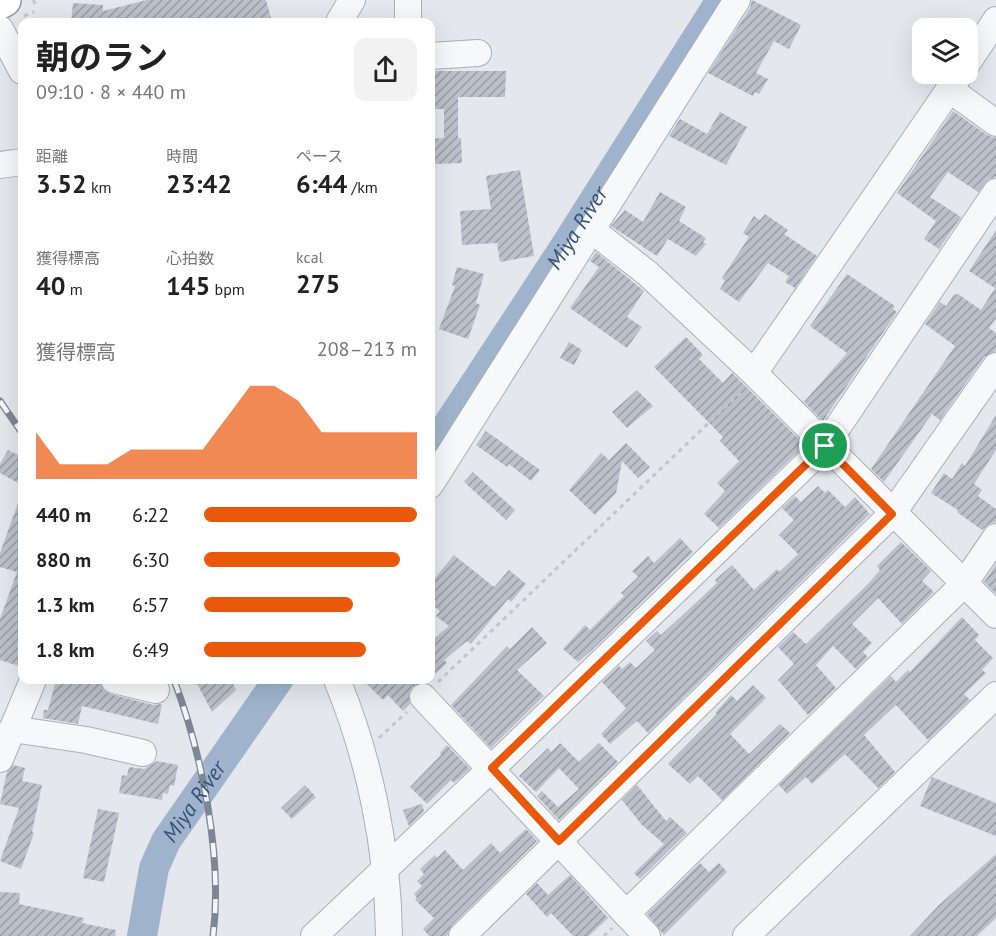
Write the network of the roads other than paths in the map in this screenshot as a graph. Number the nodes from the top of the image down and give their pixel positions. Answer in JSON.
{"nodes":[{"id":1,"x":352,"y":0,"type":"edge"},
{"id":2,"x":408,"y":0,"type":"edge"},
{"id":3,"x":736,"y":0,"type":"edge"},
{"id":4,"x":341,"y":18,"type":"edge"},
{"id":5,"x":408,"y":18,"type":"edge"},
{"id":6,"x":996,"y":20,"type":"edge"},
{"id":7,"x":0,"y":29,"type":"edge"},
{"id":8,"x":978,"y":47,"type":"edge"},
{"id":9,"x":478,"y":53,"type":"dead end"},
{"id":10,"x":435,"y":56,"type":"edge"},
{"id":11,"x":18,"y":63,"type":"edge"},
{"id":12,"x":952,"y":84,"type":"edge"},
{"id":13,"x":957,"y":84,"type":"edge"},
{"id":14,"x":996,"y":123,"type":"edge"},
{"id":15,"x":18,"y":163,"type":"edge"},
{"id":16,"x":0,"y":165,"type":"edge"},
{"id":17,"x":996,"y":192,"type":"edge"},
{"id":18,"x":593,"y":231,"type":"junction"},
{"id":19,"x":996,"y":366,"type":"edge"},
{"id":20,"x":756,"y":375,"type":"junction"},
{"id":21,"x":825,"y":446,"type":"junction"},
{"id":22,"x":435,"y":477,"type":"edge"},
{"id":23,"x":892,"y":514,"type":"junction"},
{"id":24,"x":996,"y":537,"type":"edge"},
{"id":25,"x":964,"y":584,"type":"junction"},
{"id":26,"x":996,"y":615,"type":"edge"},
{"id":27,"x":31,"y":684,"type":"edge"},
{"id":28,"x":131,"y":684,"type":"edge"},
{"id":29,"x":338,"y":684,"type":"edge"},
{"id":30,"x":156,"y":690,"type":"dead end"},
{"id":31,"x":996,"y":695,"type":"edge"},
{"id":32,"x":423,"y":697,"type":"road end"},
{"id":33,"x":12,"y":729,"type":"junction"},
{"id":34,"x":143,"y":753,"type":"dead end"},
{"id":35,"x":0,"y":759,"type":"edge"},
{"id":36,"x":492,"y":768,"type":"junction"},
{"id":37,"x":559,"y":841,"type":"junction"},
{"id":38,"x":385,"y":870,"type":"junction"},
{"id":39,"x":626,"y":914,"type":"junction"},
{"id":40,"x":314,"y":936,"type":"edge"},
{"id":41,"x":389,"y":936,"type":"edge"},
{"id":42,"x":462,"y":936,"type":"edge"},
{"id":43,"x":647,"y":936,"type":"edge"},
{"id":44,"x":746,"y":936,"type":"edge"}],
"edges":[{"from":1,"to":4,"type":"street"},
{"from":2,"to":5,"type":"street"},
{"from":3,"to":18,"type":"street"},
{"from":6,"to":8,"type":"street"},
{"from":7,"to":11,"type":"street"},
{"from":9,"to":10,"type":"street"},
{"from":12,"to":20,"type":"street"},
{"from":13,"to":14,"type":"street"},
{"from":15,"to":16,"type":"street"},
{"from":17,"to":21,"type":"street"},
{"from":18,"to":20,"type":"street"},
{"from":18,"to":22,"type":"street"},
{"from":19,"to":23,"type":"street"},
{"from":20,"to":21,"type":"street"},
{"from":21,"to":23,"type":"street"},
{"from":21,"to":36,"type":"street"},
{"from":23,"to":25,"type":"street"},
{"from":23,"to":37,"type":"street"},
{"from":24,"to":25,"type":"street"},
{"from":25,"to":26,"type":"street"},
{"from":25,"to":39,"type":"street"},
{"from":27,"to":33,"type":"street"},
{"from":28,"to":30,"type":"street"},
{"from":29,"to":38,"type":"street"},
{"from":31,"to":44,"type":"street"},
{"from":32,"to":36,"type":"street"},
{"from":33,"to":34,"type":"street"},
{"from":33,"to":35,"type":"street"},
{"from":36,"to":37,"type":"street"},
{"from":36,"to":38,"type":"street"},
{"from":37,"to":39,"type":"street"},
{"from":37,"to":42,"type":"street"},
{"from":38,"to":40,"type":"street"},
{"from":38,"to":41,"type":"street"},
{"from":39,"to":43,"type":"street"}]}
